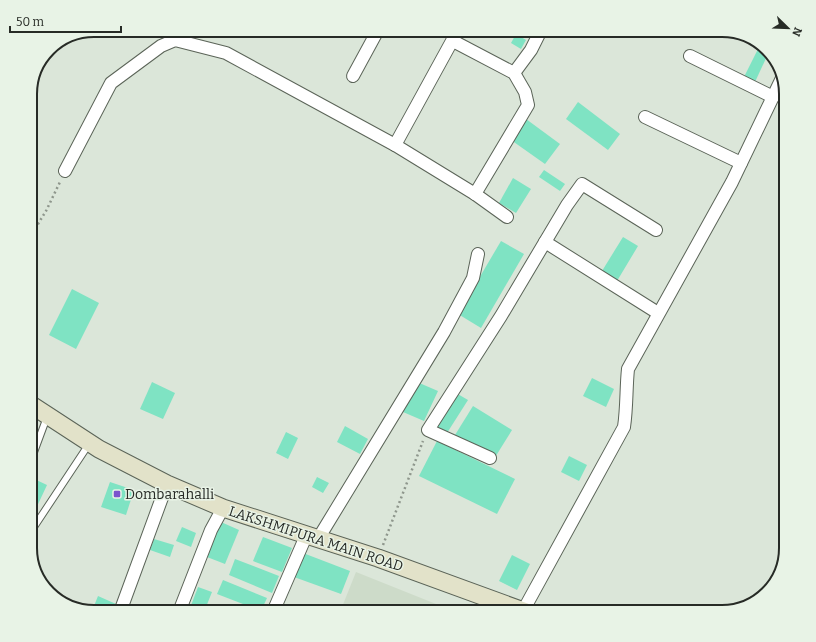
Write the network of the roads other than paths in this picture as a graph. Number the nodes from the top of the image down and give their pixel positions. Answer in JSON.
{"nodes":[{"id":1,"x":374,"y":37,"type":"edge"},
{"id":2,"x":454,"y":37,"type":"edge"},
{"id":3,"x":458,"y":37,"type":"edge"},
{"id":4,"x":538,"y":37,"type":"edge"},
{"id":5,"x":690,"y":56,"type":"dead end"},
{"id":6,"x":514,"y":73,"type":"junction"},
{"id":7,"x":353,"y":76,"type":"dead end"},
{"id":8,"x":779,"y":85,"type":"edge"},
{"id":9,"x":773,"y":97,"type":"junction"},
{"id":10,"x":644,"y":117,"type":"dead end"},
{"id":11,"x":395,"y":145,"type":"junction"},
{"id":12,"x":741,"y":163,"type":"junction"},
{"id":13,"x":65,"y":171,"type":"road end"},
{"id":14,"x":475,"y":194,"type":"junction"},
{"id":15,"x":507,"y":217,"type":"dead end"},
{"id":16,"x":656,"y":230,"type":"dead end"},
{"id":17,"x":545,"y":242,"type":"junction"},
{"id":18,"x":478,"y":254,"type":"dead end"},
{"id":19,"x":658,"y":313,"type":"junction"},
{"id":20,"x":37,"y":409,"type":"edge"},
{"id":21,"x":47,"y":416,"type":"junction"},
{"id":22,"x":90,"y":443,"type":"junction"},
{"id":23,"x":37,"y":444,"type":"edge"},
{"id":24,"x":490,"y":458,"type":"dead end"},
{"id":25,"x":167,"y":484,"type":"junction"},
{"id":26,"x":223,"y":508,"type":"junction"},
{"id":27,"x":37,"y":522,"type":"edge"},
{"id":28,"x":312,"y":538,"type":"junction"},
{"id":29,"x":123,"y":605,"type":"edge"},
{"id":30,"x":182,"y":605,"type":"edge"},
{"id":31,"x":277,"y":605,"type":"edge"},
{"id":32,"x":507,"y":605,"type":"edge"},
{"id":33,"x":527,"y":605,"type":"edge"}],
"edges":[{"from":1,"to":7,"type":"street"},
{"from":2,"to":11,"type":"street"},
{"from":3,"to":6,"type":"street"},
{"from":4,"to":6,"type":"street"},
{"from":5,"to":9,"type":"street"},
{"from":6,"to":14,"type":"street"},
{"from":8,"to":9,"type":"street"},
{"from":9,"to":12,"type":"street"},
{"from":10,"to":12,"type":"street"},
{"from":11,"to":13,"type":"street"},
{"from":11,"to":14,"type":"street"},
{"from":12,"to":19,"type":"street"},
{"from":14,"to":15,"type":"street"},
{"from":16,"to":17,"type":"street"},
{"from":17,"to":19,"type":"street"},
{"from":17,"to":24,"type":"street"},
{"from":18,"to":28,"type":"street"},
{"from":19,"to":33,"type":"street"},
{"from":20,"to":21,"type":"main road","name":"LAKSHMIPURA MAIN ROAD"},
{"from":21,"to":22,"type":"main road","name":"LAKSHMIPURA MAIN ROAD"},
{"from":21,"to":23,"type":"lane"},
{"from":22,"to":25,"type":"main road","name":"LAKSHMIPURA MAIN ROAD"},
{"from":22,"to":27,"type":"lane"},
{"from":25,"to":26,"type":"main road","name":"LAKSHMIPURA MAIN ROAD"},
{"from":25,"to":29,"type":"street"},
{"from":26,"to":28,"type":"main road","name":"LAKSHMIPURA MAIN ROAD"},
{"from":26,"to":30,"type":"street"},
{"from":28,"to":31,"type":"street"},
{"from":28,"to":32,"type":"main road","name":"LAKSHMIPURA MAIN ROAD"}]}
